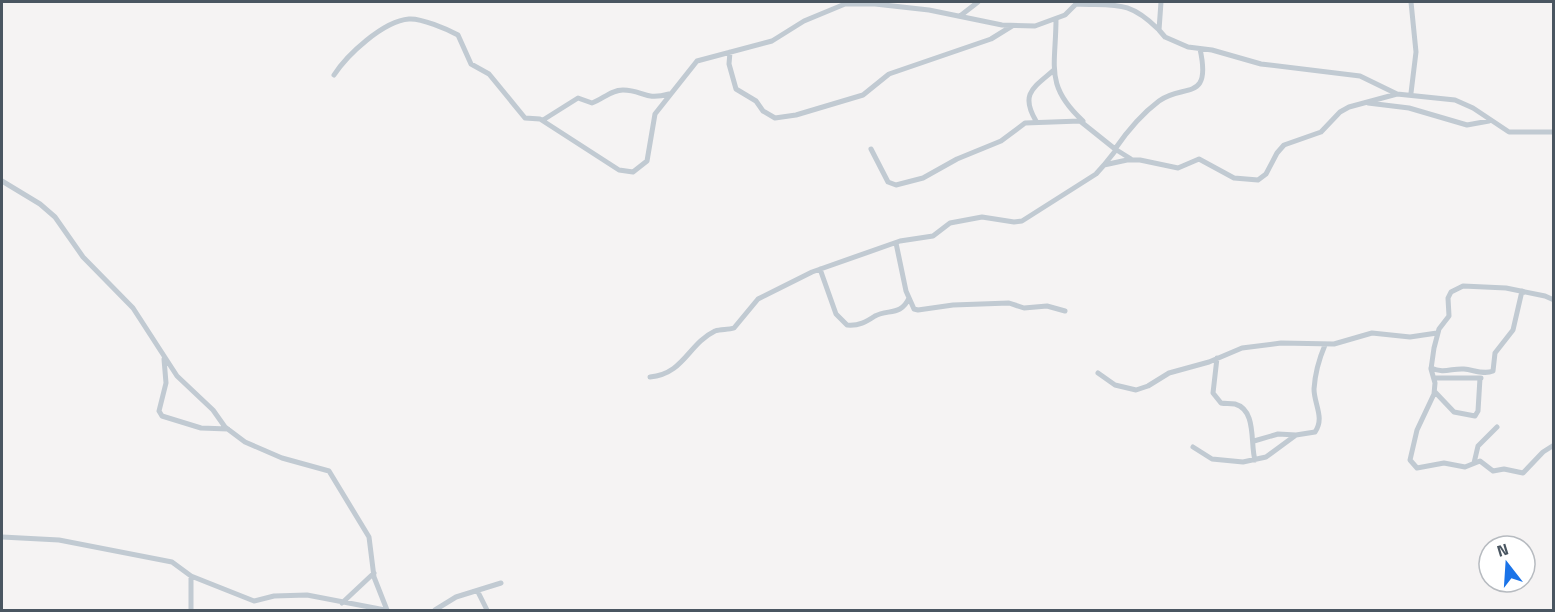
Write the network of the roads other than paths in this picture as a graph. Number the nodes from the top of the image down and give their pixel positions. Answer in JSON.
{"nodes":[{"id":1,"x":978,"y":2,"type":"edge"},
{"id":2,"x":1161,"y":2,"type":"edge"},
{"id":3,"x":1411,"y":2,"type":"edge"},
{"id":4,"x":1077,"y":3,"type":"edge"},
{"id":5,"x":960,"y":16,"type":"junction"},
{"id":6,"x":1056,"y":20,"type":"junction"},
{"id":7,"x":1016,"y":25,"type":"junction"},
{"id":8,"x":1159,"y":30,"type":"junction"},
{"id":9,"x":1200,"y":49,"type":"junction"},
{"id":10,"x":730,"y":52,"type":"junction"},
{"id":11,"x":1053,"y":70,"type":"junction"},
{"id":12,"x":334,"y":75,"type":"dead end"},
{"id":13,"x":671,"y":93,"type":"junction"},
{"id":14,"x":1411,"y":93,"type":"junction"},
{"id":15,"x":1397,"y":94,"type":"junction"},
{"id":16,"x":1364,"y":103,"type":"junction"},
{"id":17,"x":543,"y":120,"type":"junction"},
{"id":18,"x":1036,"y":121,"type":"junction"},
{"id":19,"x":1083,"y":121,"type":"junction"},
{"id":20,"x":1489,"y":121,"type":"junction"},
{"id":21,"x":1554,"y":132,"type":"edge"},
{"id":22,"x":871,"y":149,"type":"dead end"},
{"id":23,"x":1115,"y":150,"type":"junction"},
{"id":24,"x":1131,"y":159,"type":"junction"},
{"id":25,"x":1104,"y":165,"type":"junction"},
{"id":26,"x":2,"y":181,"type":"edge"},
{"id":27,"x":896,"y":243,"type":"junction"},
{"id":28,"x":820,"y":269,"type":"junction"},
{"id":29,"x":1522,"y":291,"type":"junction"},
{"id":30,"x":909,"y":298,"type":"junction"},
{"id":31,"x":1554,"y":300,"type":"edge"},
{"id":32,"x":1065,"y":311,"type":"dead end"},
{"id":33,"x":1437,"y":333,"type":"junction"},
{"id":34,"x":1324,"y":345,"type":"junction"},
{"id":35,"x":164,"y":357,"type":"junction"},
{"id":36,"x":1217,"y":358,"type":"junction"},
{"id":37,"x":1431,"y":368,"type":"junction"},
{"id":38,"x":1098,"y":373,"type":"dead end"},
{"id":39,"x":1491,"y":373,"type":"junction"},
{"id":40,"x":650,"y":377,"type":"dead end"},
{"id":41,"x":1434,"y":378,"type":"junction"},
{"id":42,"x":1480,"y":378,"type":"junction"},
{"id":43,"x":1434,"y":392,"type":"junction"},
{"id":44,"x":1497,"y":427,"type":"dead end"},
{"id":45,"x":228,"y":429,"type":"junction"},
{"id":46,"x":1296,"y":435,"type":"junction"},
{"id":47,"x":1254,"y":441,"type":"junction"},
{"id":48,"x":1554,"y":445,"type":"edge"},
{"id":49,"x":1193,"y":447,"type":"dead end"},
{"id":50,"x":1255,"y":460,"type":"junction"},
{"id":51,"x":1474,"y":463,"type":"junction"},
{"id":52,"x":2,"y":537,"type":"edge"},
{"id":53,"x":374,"y":573,"type":"junction"},
{"id":54,"x":191,"y":576,"type":"junction"},
{"id":55,"x":501,"y":583,"type":"dead end"},
{"id":56,"x":478,"y":592,"type":"junction"},
{"id":57,"x":342,"y":603,"type":"junction"},
{"id":58,"x":191,"y":610,"type":"edge"},
{"id":59,"x":386,"y":610,"type":"edge"},
{"id":60,"x":435,"y":610,"type":"edge"},
{"id":61,"x":486,"y":610,"type":"edge"}],
"edges":[{"from":1,"to":5,"type":"street"},
{"from":2,"to":8,"type":"street"},
{"from":3,"to":14,"type":"street"},
{"from":4,"to":6,"type":"street"},
{"from":4,"to":8,"type":"street"},
{"from":5,"to":7,"type":"street"},
{"from":5,"to":10,"type":"street"},
{"from":6,"to":7,"type":"street"},
{"from":6,"to":11,"type":"street"},
{"from":7,"to":10,"type":"street"},
{"from":8,"to":9,"type":"street"},
{"from":9,"to":15,"type":"street"},
{"from":9,"to":23,"type":"street"},
{"from":10,"to":13,"type":"street"},
{"from":11,"to":18,"type":"street"},
{"from":11,"to":19,"type":"street"},
{"from":12,"to":17,"type":"street"},
{"from":13,"to":17,"type":"street"},
{"from":13,"to":17,"type":"street"},
{"from":14,"to":15,"type":"street"},
{"from":14,"to":20,"type":"street"},
{"from":15,"to":16,"type":"street"},
{"from":16,"to":20,"type":"street"},
{"from":16,"to":24,"type":"street"},
{"from":18,"to":19,"type":"street"},
{"from":18,"to":22,"type":"street"},
{"from":19,"to":23,"type":"street"},
{"from":20,"to":21,"type":"street"},
{"from":23,"to":24,"type":"street"},
{"from":23,"to":25,"type":"street"},
{"from":24,"to":25,"type":"street"},
{"from":25,"to":27,"type":"street"},
{"from":26,"to":35,"type":"street"},
{"from":27,"to":28,"type":"street"},
{"from":27,"to":30,"type":"street"},
{"from":28,"to":30,"type":"street"},
{"from":28,"to":40,"type":"street"},
{"from":29,"to":31,"type":"street"},
{"from":29,"to":33,"type":"street"},
{"from":29,"to":39,"type":"street"},
{"from":30,"to":32,"type":"street"},
{"from":33,"to":34,"type":"street"},
{"from":33,"to":37,"type":"street"},
{"from":34,"to":36,"type":"street"},
{"from":34,"to":46,"type":"street"},
{"from":35,"to":45,"type":"street"},
{"from":35,"to":45,"type":"street"},
{"from":36,"to":38,"type":"street"},
{"from":36,"to":47,"type":"street"},
{"from":37,"to":39,"type":"street"},
{"from":37,"to":41,"type":"street"},
{"from":39,"to":42,"type":"street"},
{"from":41,"to":42,"type":"street"},
{"from":41,"to":43,"type":"street"},
{"from":42,"to":43,"type":"street"},
{"from":43,"to":51,"type":"street"},
{"from":44,"to":51,"type":"street"},
{"from":45,"to":53,"type":"street"},
{"from":46,"to":47,"type":"street"},
{"from":46,"to":50,"type":"street"},
{"from":47,"to":50,"type":"street"},
{"from":48,"to":51,"type":"street"},
{"from":49,"to":50,"type":"street"},
{"from":52,"to":54,"type":"street"},
{"from":53,"to":57,"type":"street"},
{"from":53,"to":59,"type":"street"},
{"from":54,"to":57,"type":"street"},
{"from":54,"to":58,"type":"street"},
{"from":55,"to":56,"type":"street"},
{"from":56,"to":60,"type":"street"},
{"from":56,"to":61,"type":"street"},
{"from":57,"to":59,"type":"street"}]}
